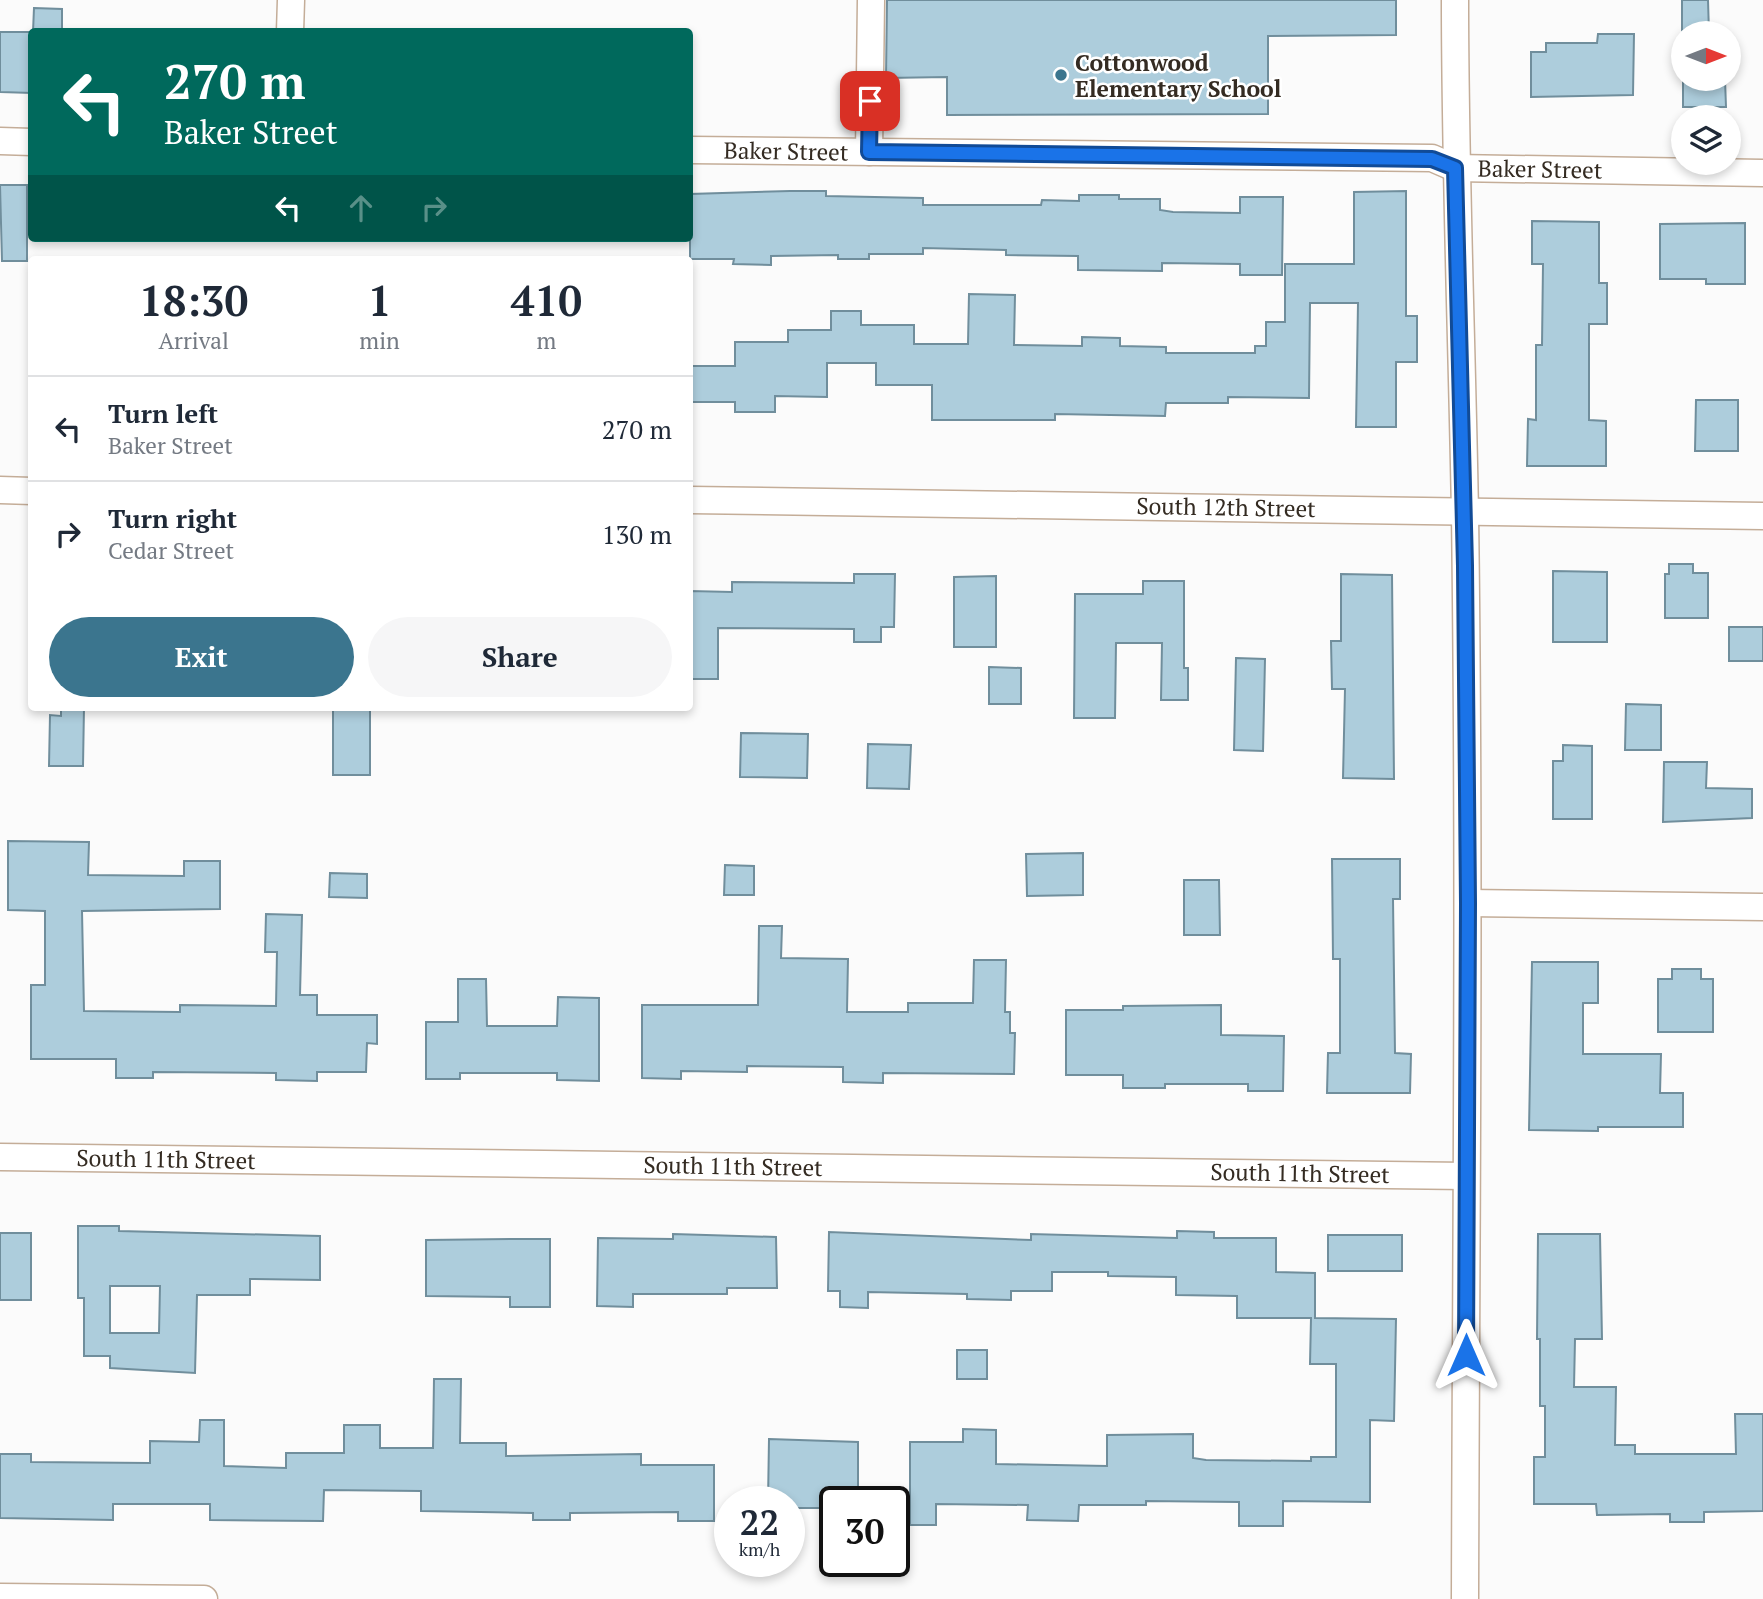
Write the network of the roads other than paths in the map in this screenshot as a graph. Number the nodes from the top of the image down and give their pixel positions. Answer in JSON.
{"nodes":[{"id":1,"x":291,"y":0,"type":"edge"},
{"id":2,"x":871,"y":0,"type":"edge"},
{"id":3,"x":1455,"y":0,"type":"edge"},
{"id":4,"x":290,"y":28,"type":"edge"},
{"id":5,"x":0,"y":141,"type":"edge"},
{"id":6,"x":28,"y":142,"type":"edge"},
{"id":7,"x":693,"y":149,"type":"edge"},
{"id":8,"x":869,"y":152,"type":"junction"},
{"id":9,"x":1455,"y":168,"type":"junction"},
{"id":10,"x":1763,"y":173,"type":"edge"},
{"id":11,"x":0,"y":490,"type":"edge"},
{"id":12,"x":28,"y":491,"type":"edge"},
{"id":13,"x":693,"y":500,"type":"edge"},
{"id":14,"x":1465,"y":510,"type":"junction"},
{"id":15,"x":1763,"y":516,"type":"edge"},
{"id":16,"x":1468,"y":903,"type":"junction"},
{"id":17,"x":1763,"y":907,"type":"edge"},
{"id":18,"x":0,"y":1157,"type":"edge"},
{"id":19,"x":1466,"y":1176,"type":"junction"},
{"id":20,"x":0,"y":1597,"type":"edge"},
{"id":21,"x":204,"y":1599,"type":"edge"},
{"id":22,"x":1465,"y":1599,"type":"edge"}],
"edges":[{"from":1,"to":4,"type":"street"},
{"from":2,"to":8,"type":"street"},
{"from":3,"to":9,"type":"street"},
{"from":5,"to":6,"type":"street"},
{"from":7,"to":8,"type":"street","name":"Baker Street"},
{"from":8,"to":9,"type":"street","name":"Baker Street"},
{"from":9,"to":10,"type":"street","name":"Baker Street"},
{"from":9,"to":14,"type":"street"},
{"from":11,"to":12,"type":"street"},
{"from":13,"to":14,"type":"street","name":"South 12th Street"},
{"from":14,"to":15,"type":"street","name":"South 12th Street"},
{"from":14,"to":16,"type":"street"},
{"from":16,"to":17,"type":"street"},
{"from":16,"to":19,"type":"street"},
{"from":18,"to":19,"type":"street","name":"South 11th Street"},
{"from":19,"to":22,"type":"street"},
{"from":20,"to":21,"type":"street"}]}
